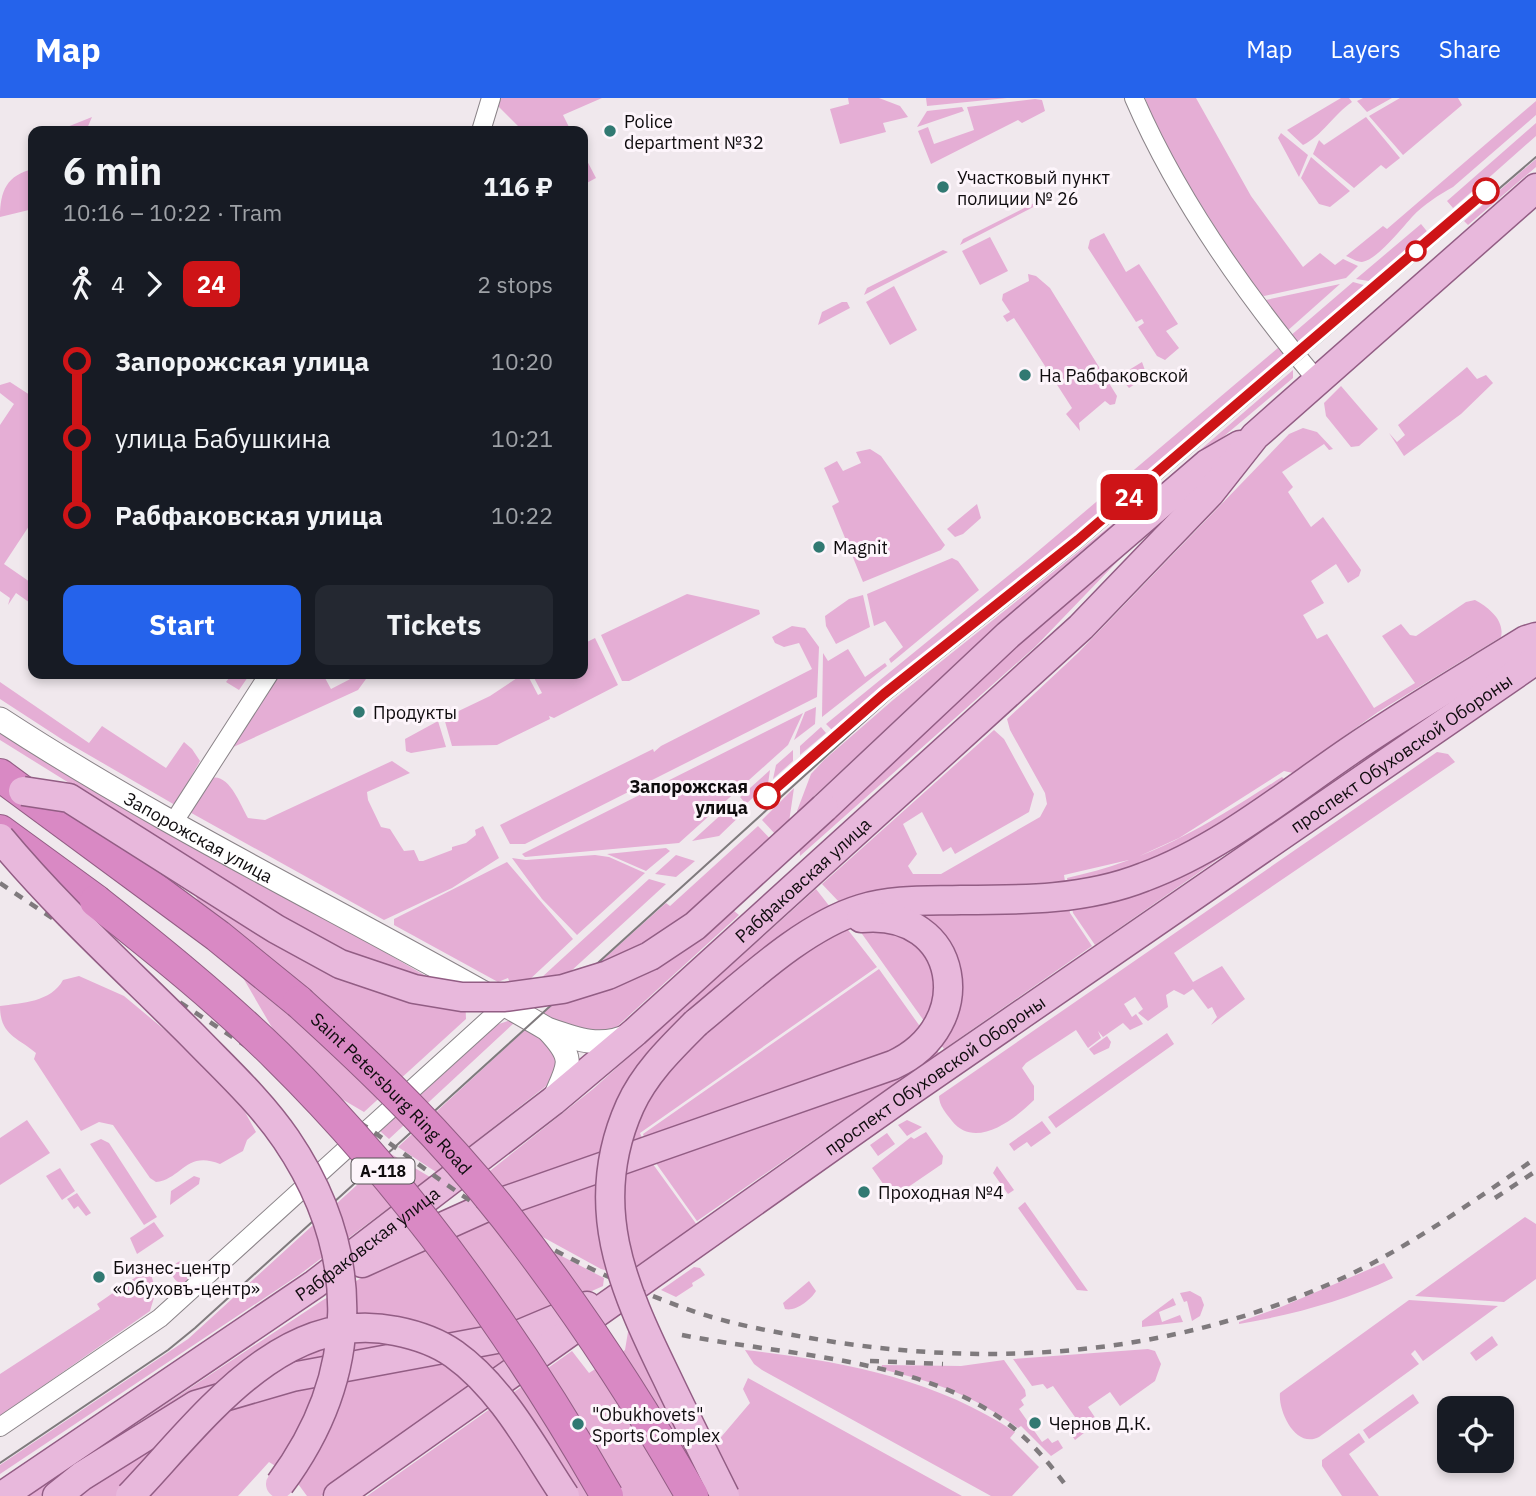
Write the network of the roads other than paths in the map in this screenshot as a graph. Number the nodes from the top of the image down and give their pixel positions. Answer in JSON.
{"nodes":[{"id":1,"x":491,"y":98,"type":"edge"},
{"id":2,"x":1134,"y":98,"type":"edge"},
{"id":3,"x":483,"y":126,"type":"edge"},
{"id":4,"x":1536,"y":188,"type":"edge"},
{"id":5,"x":1315,"y":379,"type":"junction"},
{"id":6,"x":1255,"y":436,"type":"junction"},
{"id":7,"x":1536,"y":637,"type":"edge"},
{"id":8,"x":1536,"y":660,"type":"edge"},
{"id":9,"x":265,"y":679,"type":"edge"},
{"id":10,"x":0,"y":719,"type":"edge"},
{"id":11,"x":12,"y":783,"type":"edge"},
{"id":12,"x":173,"y":823,"type":"junction"},
{"id":13,"x":0,"y":831,"type":"edge"},
{"id":14,"x":0,"y":838,"type":"edge"},
{"id":15,"x":832,"y":922,"type":"junction"},
{"id":16,"x":505,"y":1005,"type":"junction"},
{"id":17,"x":547,"y":1029,"type":"junction"},
{"id":18,"x":635,"y":1032,"type":"junction"},
{"id":19,"x":553,"y":1101,"type":"junction"},
{"id":20,"x":658,"y":1268,"type":"junction"},
{"id":21,"x":314,"y":1284,"type":"junction"},
{"id":22,"x":0,"y":1427,"type":"edge"},
{"id":23,"x":274,"y":1490,"type":"edge"},
{"id":24,"x":2,"y":1496,"type":"edge"},
{"id":25,"x":57,"y":1496,"type":"edge"},
{"id":26,"x":130,"y":1496,"type":"edge"},
{"id":27,"x":338,"y":1496,"type":"edge"},
{"id":28,"x":565,"y":1496,"type":"edge"},
{"id":29,"x":607,"y":1496,"type":"edge"},
{"id":30,"x":692,"y":1496,"type":"edge"},
{"id":31,"x":725,"y":1496,"type":"edge"}],
"edges":[{"from":1,"to":3,"type":"street"},
{"from":2,"to":5,"type":"street"},
{"from":4,"to":5,"type":"main road","name":"Рабфаковская улица"},
{"from":5,"to":6,"type":"main road","name":"Рабфаковская улица"},
{"from":6,"to":11,"type":"main road","bridge":true},
{"from":6,"to":18,"type":"main road","name":"Рабфаковская улица"},
{"from":7,"to":15,"type":"main road"},
{"from":8,"to":20,"type":"main road","name":"проспект Обуховской Обороны"},
{"from":9,"to":12,"type":"street"},
{"from":10,"to":12,"type":"street","name":"Запорожская улица"},
{"from":11,"to":30,"type":"highway","name":"Saint Petersburg Ring Road","bridge":true},
{"from":12,"to":16,"type":"street","name":"Запорожская улица"},
{"from":13,"to":29,"type":"highway","number":"А-118","bridge":true},
{"from":14,"to":23,"type":"main road","bridge":true},
{"from":15,"to":21,"type":"main road"},
{"from":15,"to":31,"type":"main road","bridge":true},
{"from":16,"to":17,"type":"street","name":"Запорожская улица"},
{"from":16,"to":22,"type":"street"},
{"from":17,"to":18,"type":"street"},
{"from":17,"to":19,"type":"street"},
{"from":18,"to":19,"type":"main road","name":"Рабфаковская улица"},
{"from":19,"to":21,"type":"main road","name":"Рабфаковская улица"},
{"from":20,"to":25,"type":"main road"},
{"from":20,"to":27,"type":"main road","name":"проспект Обуховской Обороны"},
{"from":21,"to":24,"type":"main road","name":"Рабфаковская улица"},
{"from":26,"to":28,"type":"main road","bridge":true}]}
